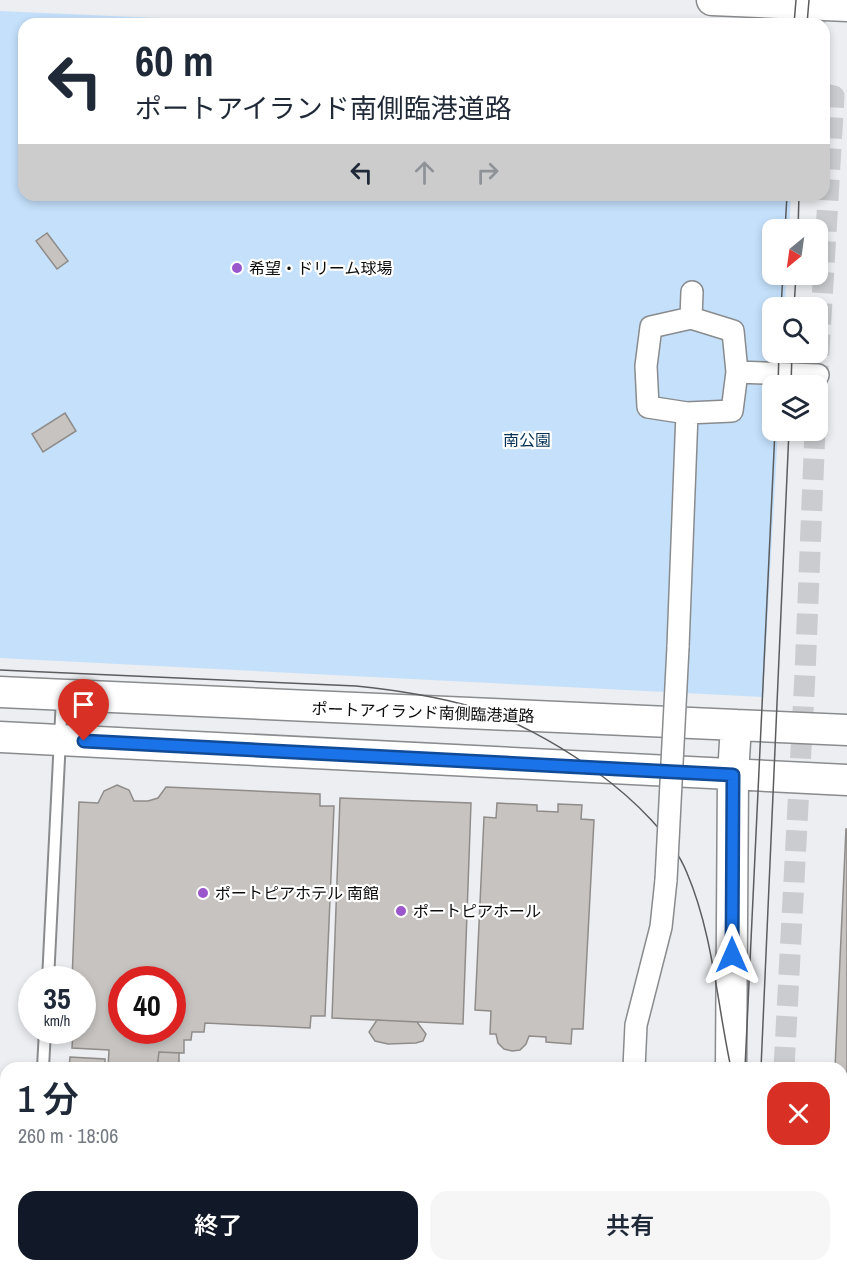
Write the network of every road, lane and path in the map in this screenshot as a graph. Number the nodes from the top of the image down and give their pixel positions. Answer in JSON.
{"nodes":[{"id":1,"x":712,"y":0,"type":"edge"},
{"id":2,"x":847,"y":6,"type":"edge"},
{"id":3,"x":692,"y":292,"type":"dead end"},
{"id":4,"x":691,"y":318,"type":"junction"},
{"id":5,"x":737,"y":372,"type":"junction"},
{"id":6,"x":818,"y":375,"type":"dead end"},
{"id":7,"x":687,"y":413,"type":"junction"},
{"id":8,"x":0,"y":692,"type":"edge"},
{"id":9,"x":62,"y":695,"type":"junction"},
{"id":10,"x":736,"y":725,"type":"junction"},
{"id":11,"x":847,"y":730,"type":"edge"},
{"id":12,"x":0,"y":737,"type":"edge"},
{"id":13,"x":61,"y":740,"type":"junction"},
{"id":14,"x":733,"y":775,"type":"junction"},
{"id":15,"x":847,"y":780,"type":"edge"},
{"id":16,"x":49,"y":966,"type":"edge"},
{"id":17,"x":44,"y":1044,"type":"edge"},
{"id":18,"x":43,"y":1062,"type":"edge"},
{"id":19,"x":634,"y":1062,"type":"edge"},
{"id":20,"x":731,"y":1062,"type":"edge"}],
"edges":[{"from":1,"to":2,"type":"street"},
{"from":3,"to":4,"type":"street"},
{"from":4,"to":5,"type":"street"},
{"from":4,"to":7,"type":"street"},
{"from":5,"to":6,"type":"street"},
{"from":5,"to":7,"type":"street"},
{"from":7,"to":19,"type":"street","bridge":true},
{"from":8,"to":9,"type":"street","name":"ポートアイランド南側臨港道路"},
{"from":9,"to":10,"type":"street","name":"ポートアイランド南側臨港道路"},
{"from":9,"to":13,"type":"lane"},
{"from":10,"to":11,"type":"street","name":"ポートアイランド南側臨港道路"},
{"from":10,"to":14,"type":"street"},
{"from":12,"to":13,"type":"street"},
{"from":13,"to":14,"type":"street"},
{"from":13,"to":16,"type":"lane"},
{"from":14,"to":15,"type":"street"},
{"from":14,"to":20,"type":"street"},
{"from":17,"to":18,"type":"lane"}]}
